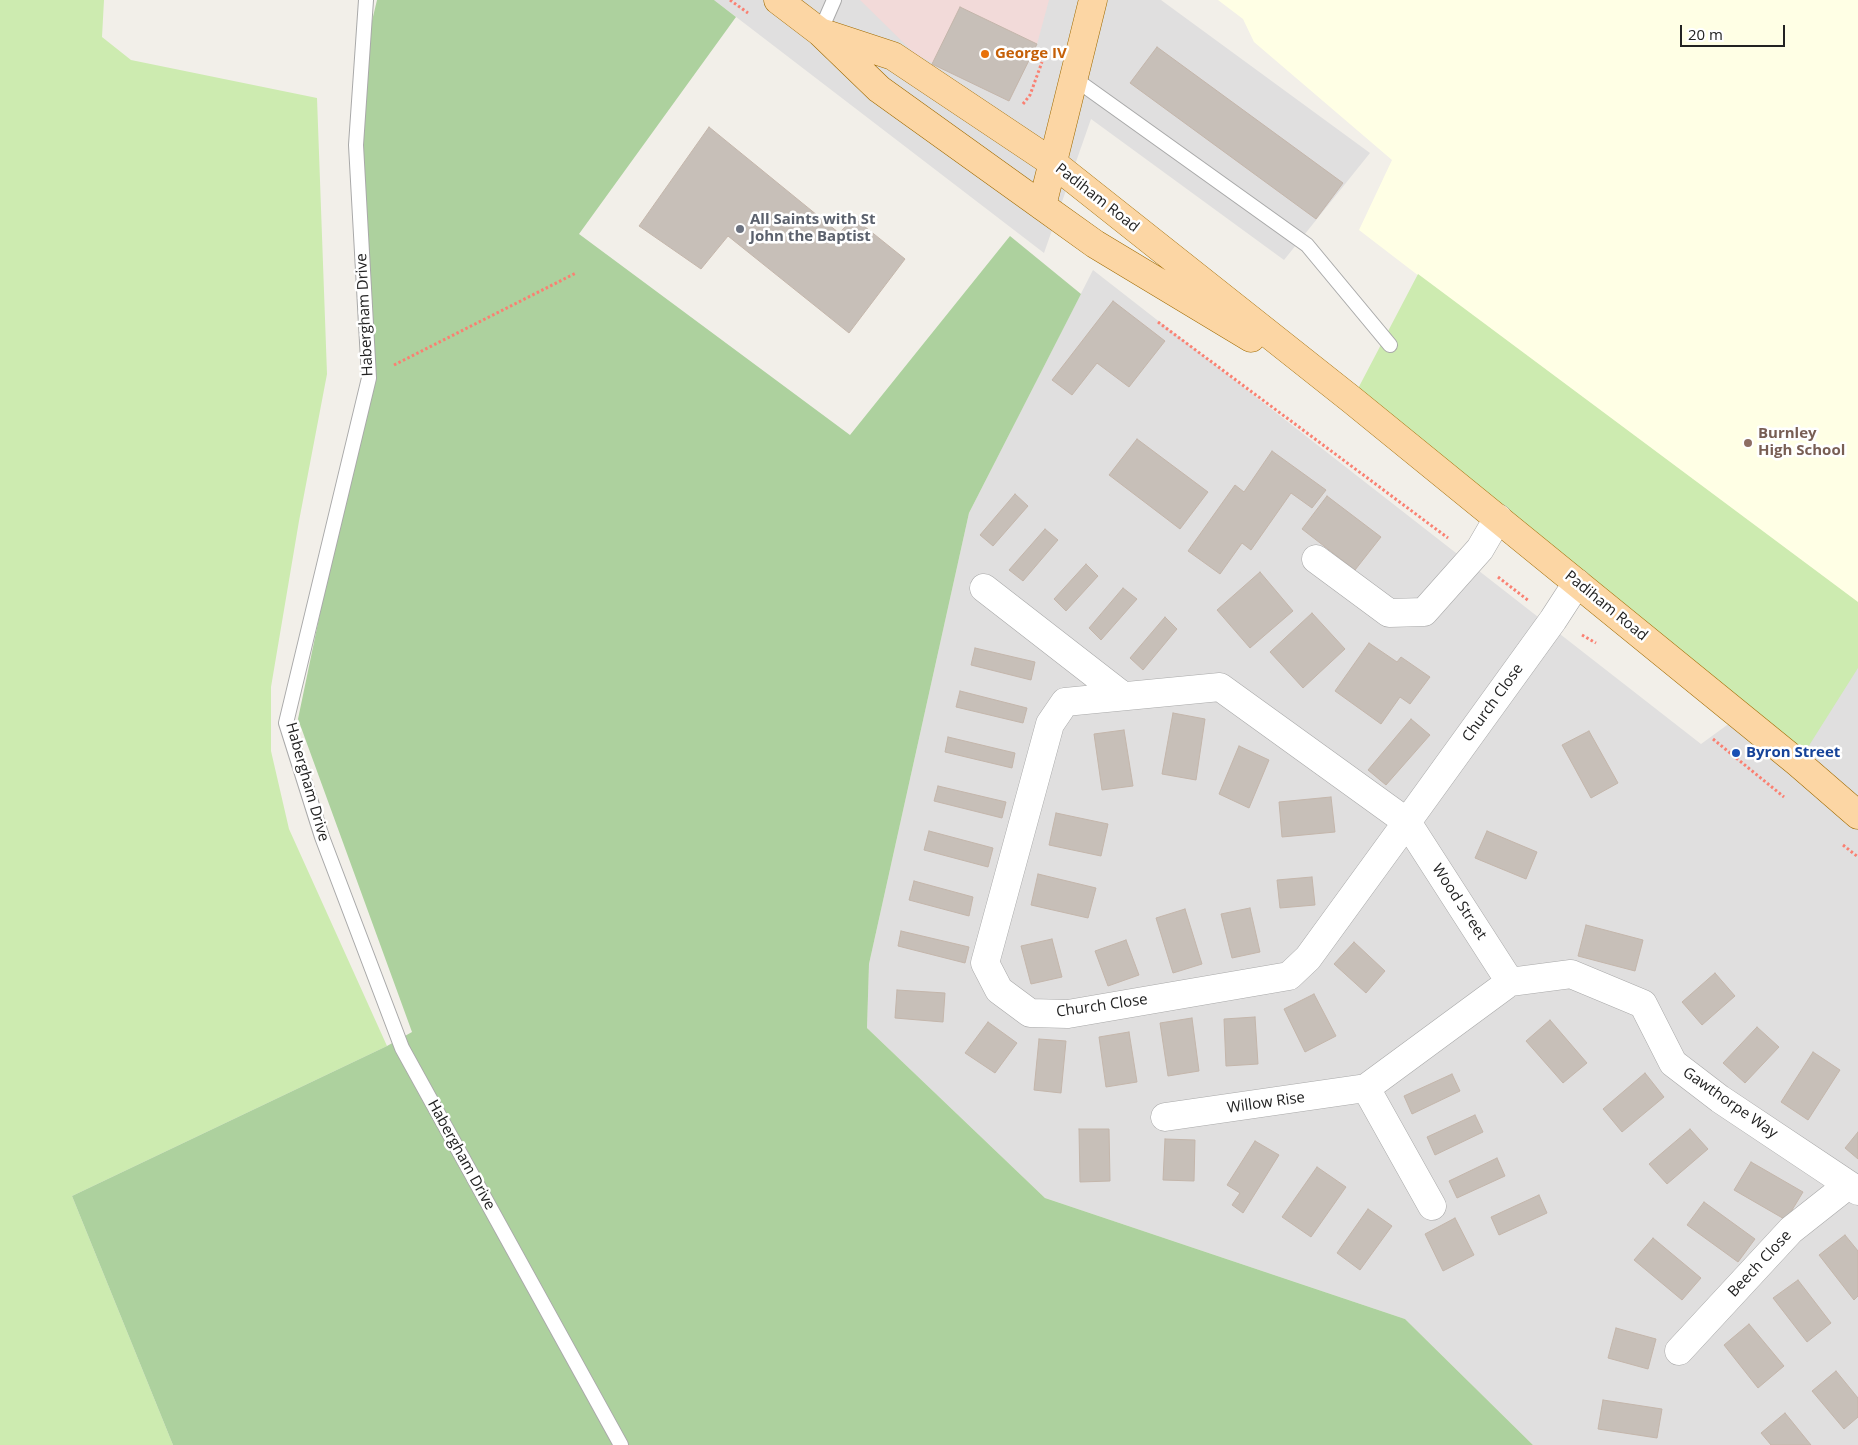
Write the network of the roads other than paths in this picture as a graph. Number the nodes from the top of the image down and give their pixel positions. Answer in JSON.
{"nodes":[{"id":1,"x":366,"y":0,"type":"edge"},
{"id":2,"x":778,"y":0,"type":"edge"},
{"id":3,"x":834,"y":0,"type":"edge"},
{"id":4,"x":1093,"y":0,"type":"edge"},
{"id":5,"x":820,"y":32,"type":"junction"},
{"id":6,"x":1075,"y":79,"type":"junction"},
{"id":7,"x":1053,"y":163,"type":"junction"},
{"id":8,"x":1042,"y":206,"type":"junction"},
{"id":9,"x":1390,"y":345,"type":"dead end"},
{"id":10,"x":1352,"y":400,"type":"junction"},
{"id":11,"x":1498,"y":518,"type":"junction"},
{"id":12,"x":1316,"y":559,"type":"dead end"},
{"id":13,"x":1578,"y":583,"type":"junction"},
{"id":14,"x":984,"y":588,"type":"dead end"},
{"id":15,"x":1122,"y":696,"type":"junction"},
{"id":16,"x":1858,"y":815,"type":"edge"},
{"id":17,"x":1407,"y":822,"type":"junction"},
{"id":18,"x":1510,"y":982,"type":"junction"},
{"id":19,"x":1366,"y":1088,"type":"junction"},
{"id":20,"x":1165,"y":1117,"type":"dead end"},
{"id":21,"x":1853,"y":1188,"type":"edge"},
{"id":22,"x":1432,"y":1206,"type":"dead end"},
{"id":23,"x":1679,"y":1351,"type":"dead end"},
{"id":24,"x":621,"y":1445,"type":"edge"}],
"edges":[{"from":1,"to":24,"type":"lane","name":"Habergham Drive"},
{"from":2,"to":5,"type":"main road","name":"Padiham Road"},
{"from":3,"to":5,"type":"lane"},
{"from":4,"to":6,"type":"main road"},
{"from":5,"to":7,"type":"main road","name":"Padiham Road"},
{"from":5,"to":8,"type":"main road","name":"Padiham Road"},
{"from":6,"to":7,"type":"main road"},
{"from":6,"to":9,"type":"lane"},
{"from":7,"to":8,"type":"main road"},
{"from":7,"to":10,"type":"main road","name":"Padiham Road"},
{"from":8,"to":10,"type":"main road","name":"Padiham Road"},
{"from":10,"to":11,"type":"main road","name":"Padiham Road"},
{"from":11,"to":12,"type":"street"},
{"from":11,"to":13,"type":"main road","name":"Padiham Road"},
{"from":13,"to":16,"type":"main road","name":"Padiham Road"},
{"from":13,"to":17,"type":"street","name":"Church Close"},
{"from":14,"to":15,"type":"street"},
{"from":15,"to":17,"type":"street","name":"Church Close"},
{"from":15,"to":17,"type":"street","name":"Church Close"},
{"from":17,"to":18,"type":"street","name":"Wood Street"},
{"from":18,"to":19,"type":"street","name":"Willow Rise"},
{"from":18,"to":21,"type":"street","name":"Gawthorpe Way"},
{"from":19,"to":20,"type":"street","name":"Willow Rise"},
{"from":19,"to":22,"type":"street"},
{"from":21,"to":23,"type":"street","name":"Beech Close"}]}
